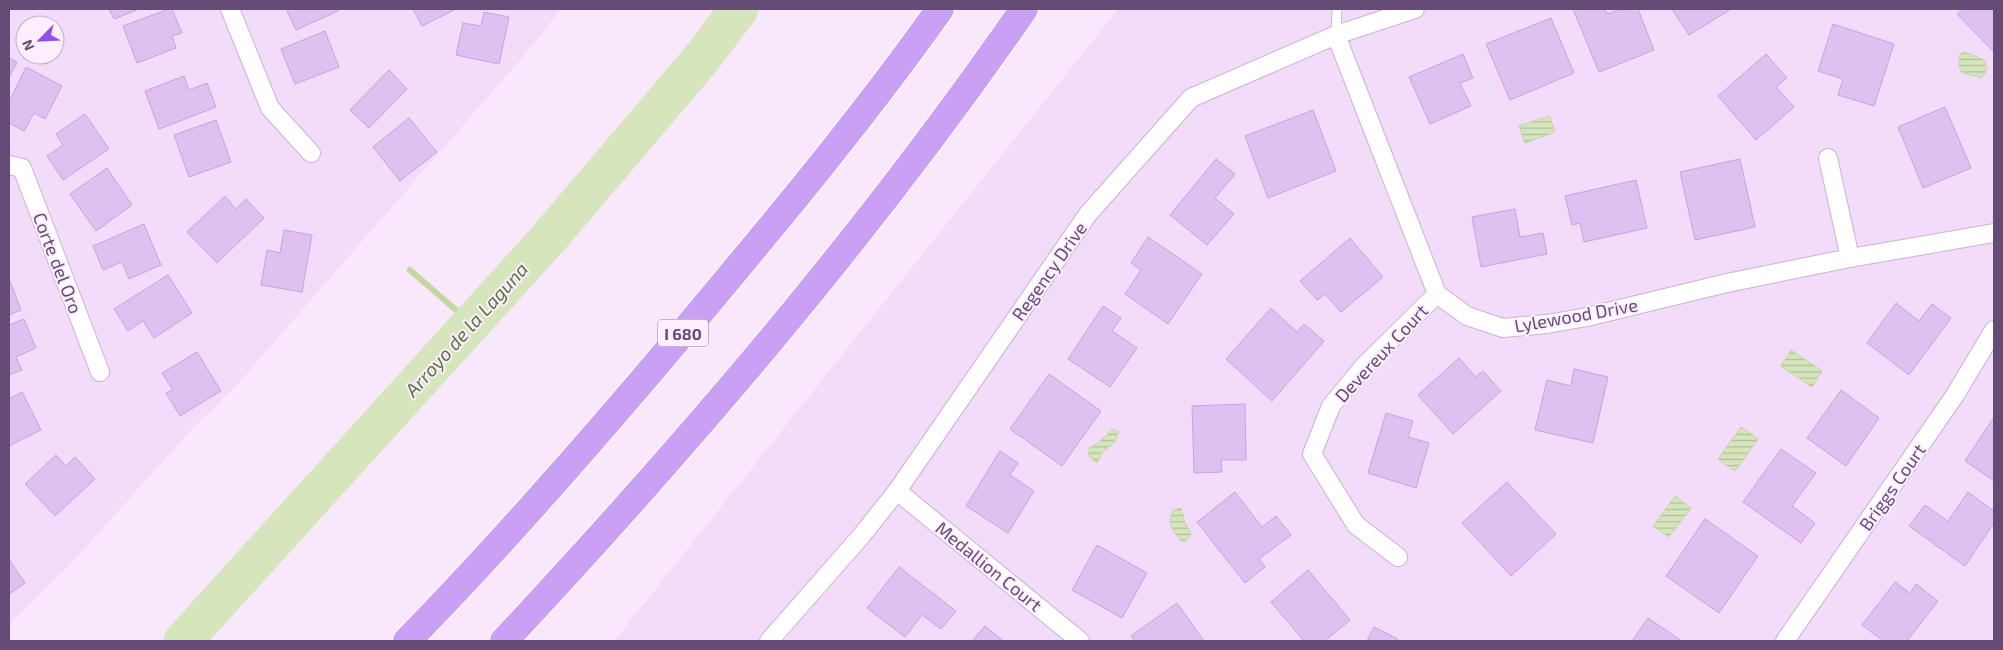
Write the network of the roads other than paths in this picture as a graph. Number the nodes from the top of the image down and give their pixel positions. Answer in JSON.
{"nodes":[{"id":1,"x":230,"y":9,"type":"edge"},
{"id":2,"x":940,"y":9,"type":"edge"},
{"id":3,"x":1024,"y":9,"type":"edge"},
{"id":4,"x":1337,"y":9,"type":"edge"},
{"id":5,"x":1415,"y":9,"type":"edge"},
{"id":6,"x":1336,"y":35,"type":"junction"},
{"id":7,"x":311,"y":153,"type":"dead end"},
{"id":8,"x":1828,"y":158,"type":"dead end"},
{"id":9,"x":9,"y":165,"type":"edge"},
{"id":10,"x":1994,"y":233,"type":"edge"},
{"id":11,"x":1850,"y":258,"type":"junction"},
{"id":12,"x":1437,"y":294,"type":"junction"},
{"id":13,"x":1994,"y":330,"type":"edge"},
{"id":14,"x":100,"y":372,"type":"dead end"},
{"id":15,"x":898,"y":491,"type":"junction"},
{"id":16,"x":1398,"y":557,"type":"dead end"},
{"id":17,"x":407,"y":641,"type":"edge"},
{"id":18,"x":504,"y":641,"type":"edge"},
{"id":19,"x":769,"y":641,"type":"edge"},
{"id":20,"x":1080,"y":641,"type":"edge"},
{"id":21,"x":1784,"y":641,"type":"edge"}],
"edges":[{"from":1,"to":7,"type":"street"},
{"from":2,"to":17,"type":"highway","number":"I 680"},
{"from":3,"to":18,"type":"highway"},
{"from":4,"to":6,"type":"lane"},
{"from":5,"to":6,"type":"street","name":"Regency Drive"},
{"from":6,"to":12,"type":"street"},
{"from":6,"to":15,"type":"street","name":"Regency Drive"},
{"from":8,"to":11,"type":"street"},
{"from":9,"to":14,"type":"street","name":"Corte del Oro"},
{"from":10,"to":11,"type":"street","name":"Lylewood Drive"},
{"from":11,"to":12,"type":"street","name":"Lylewood Drive"},
{"from":12,"to":16,"type":"street","name":"Devereux Court"},
{"from":13,"to":21,"type":"street","name":"Briggs Court"},
{"from":15,"to":19,"type":"street","name":"Regency Drive"},
{"from":15,"to":20,"type":"street","name":"Medallion Court"}]}
